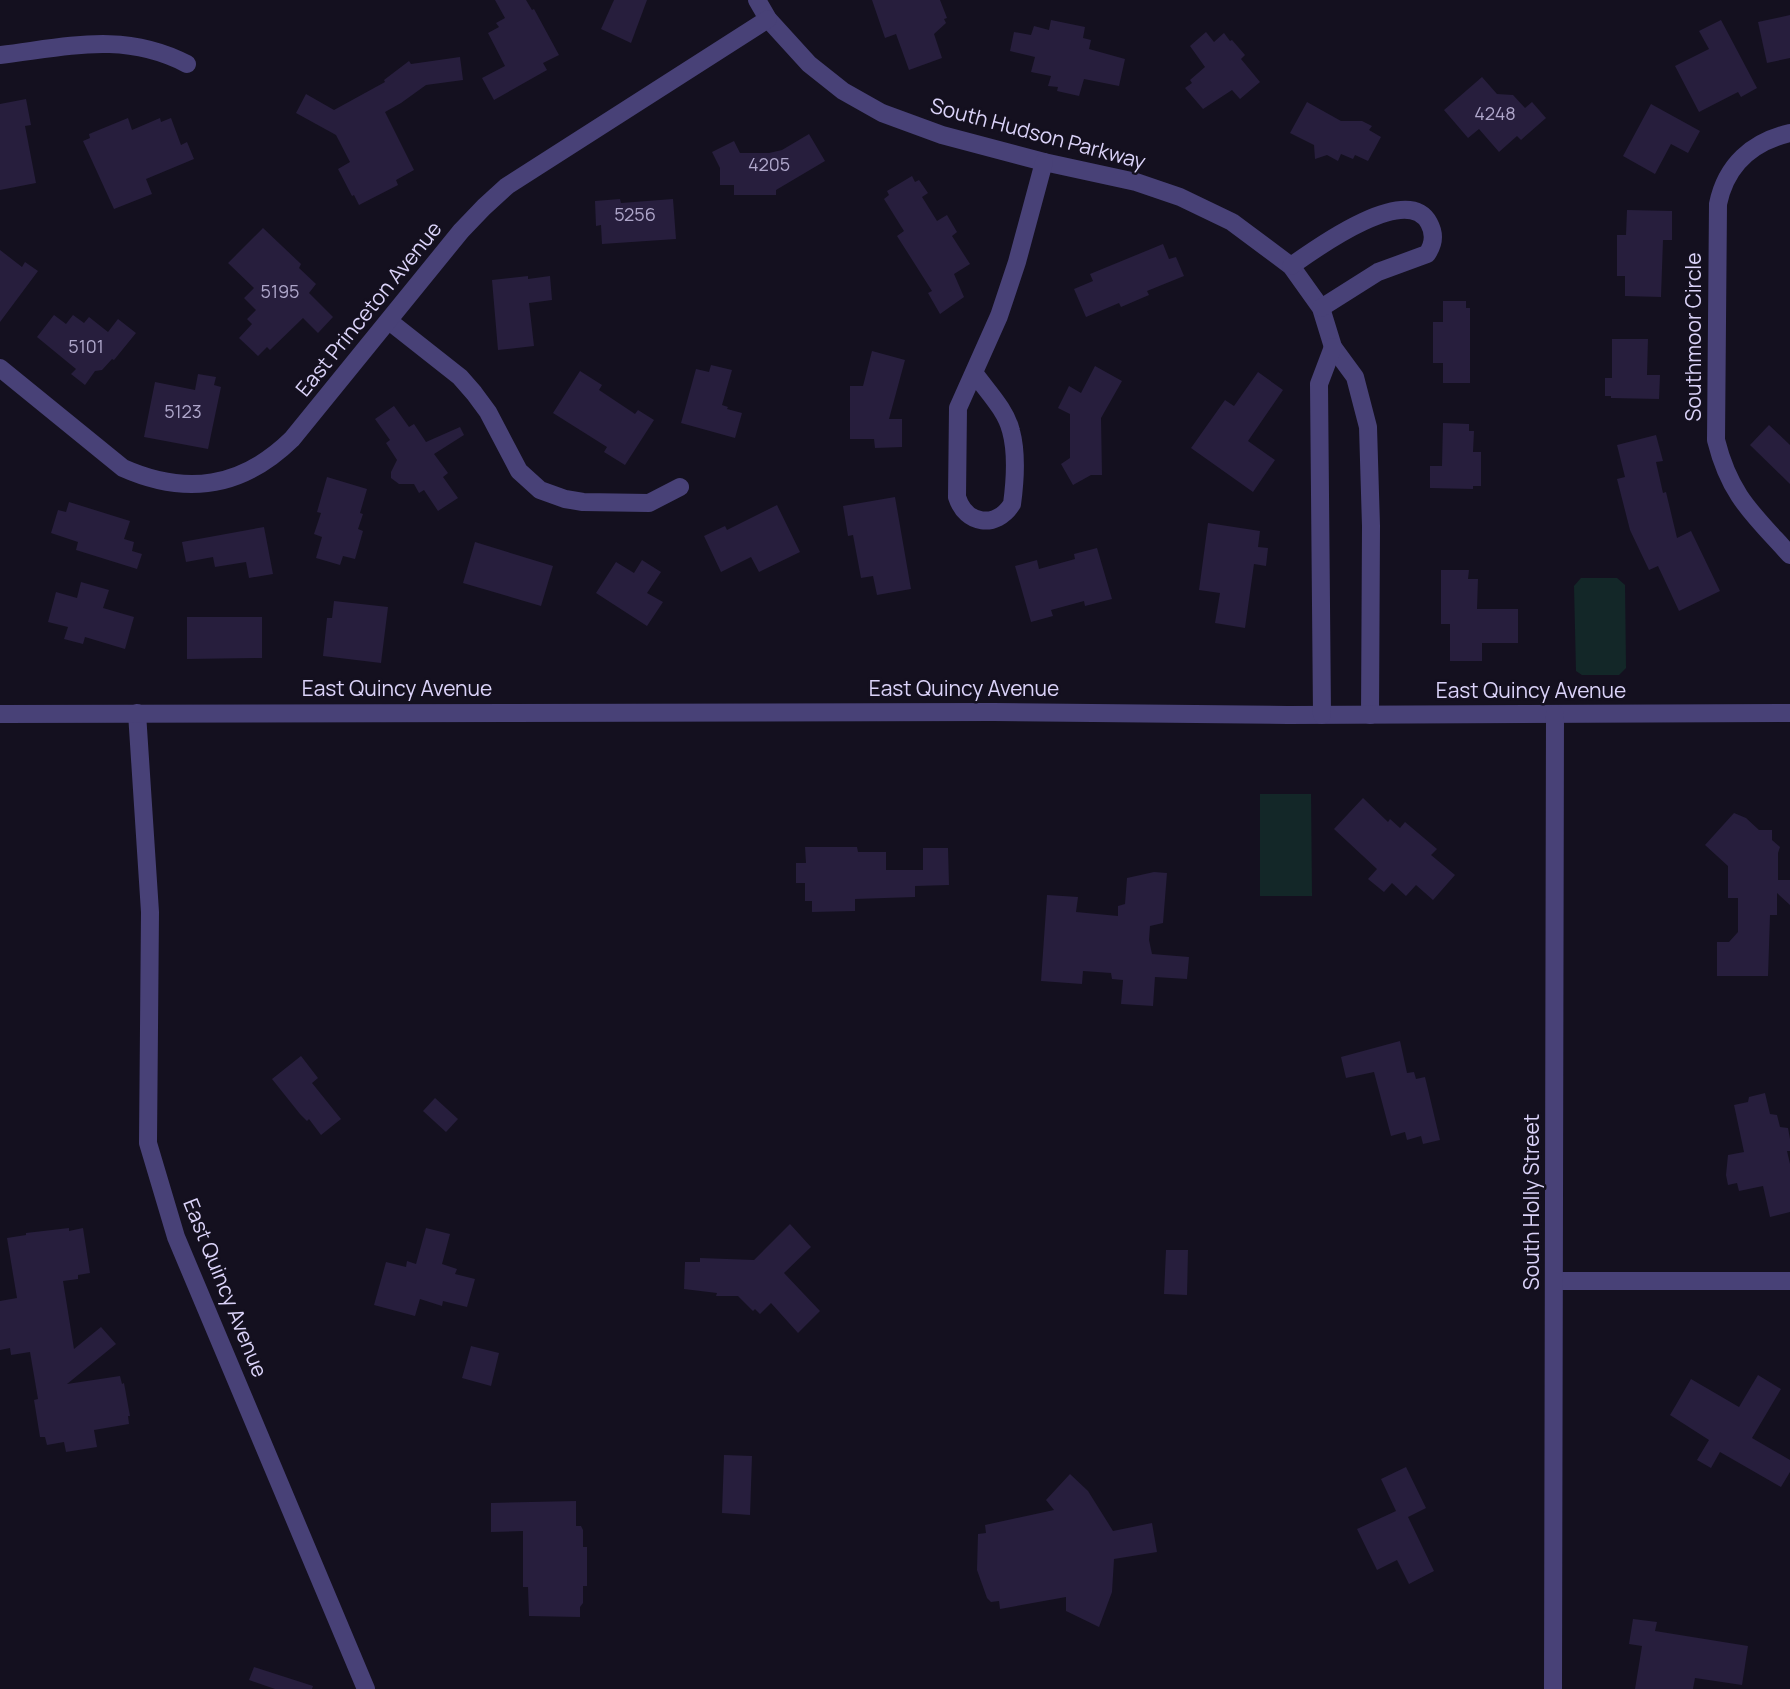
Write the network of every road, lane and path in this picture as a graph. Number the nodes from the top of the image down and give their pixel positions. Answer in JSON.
{"nodes":[{"id":1,"x":757,"y":0,"type":"edge"},
{"id":2,"x":768,"y":19,"type":"junction"},
{"id":3,"x":0,"y":55,"type":"edge"},
{"id":4,"x":187,"y":64,"type":"dead end"},
{"id":5,"x":1790,"y":133,"type":"edge"},
{"id":6,"x":1044,"y":162,"type":"junction"},
{"id":7,"x":1291,"y":266,"type":"junction"},
{"id":8,"x":1321,"y":308,"type":"junction"},
{"id":9,"x":389,"y":321,"type":"junction"},
{"id":10,"x":1333,"y":347,"type":"junction"},
{"id":11,"x":0,"y":369,"type":"edge"},
{"id":12,"x":975,"y":374,"type":"junction"},
{"id":13,"x":681,"y":487,"type":"dead end"},
{"id":14,"x":1790,"y":555,"type":"edge"},
{"id":15,"x":137,"y":713,"type":"junction"},
{"id":16,"x":1790,"y":713,"type":"edge"},
{"id":17,"x":0,"y":714,"type":"edge"},
{"id":18,"x":1322,"y":715,"type":"junction"},
{"id":19,"x":1370,"y":715,"type":"junction"},
{"id":20,"x":1555,"y":715,"type":"junction"},
{"id":21,"x":1554,"y":1281,"type":"junction"},
{"id":22,"x":1790,"y":1281,"type":"edge"},
{"id":23,"x":366,"y":1689,"type":"edge"},
{"id":24,"x":1553,"y":1689,"type":"edge"}],
"edges":[{"from":1,"to":2,"type":"street","name":"South Hudson Parkway"},
{"from":2,"to":6,"type":"street","name":"South Hudson Parkway"},
{"from":2,"to":9,"type":"street","name":"East Princeton Avenue"},
{"from":3,"to":4,"type":"street"},
{"from":5,"to":14,"type":"street","name":"Southmoor Circle"},
{"from":6,"to":7,"type":"street","name":"South Hudson Parkway"},
{"from":6,"to":12,"type":"street"},
{"from":7,"to":8,"type":"street","name":"South Hudson Parkway"},
{"from":7,"to":8,"type":"street"},
{"from":8,"to":10,"type":"street","name":"South Hudson Parkway"},
{"from":9,"to":11,"type":"street","name":"East Princeton Avenue"},
{"from":9,"to":13,"type":"street"},
{"from":10,"to":18,"type":"street"},
{"from":10,"to":19,"type":"street","name":"South Hudson Parkway"},
{"from":12,"to":12,"type":"street"},
{"from":15,"to":17,"type":"street","name":"East Quincy Avenue"},
{"from":15,"to":18,"type":"street","name":"East Quincy Avenue"},
{"from":15,"to":23,"type":"street","name":"East Quincy Avenue"},
{"from":16,"to":20,"type":"street","name":"East Quincy Avenue"},
{"from":18,"to":19,"type":"street","name":"East Quincy Avenue"},
{"from":19,"to":20,"type":"street","name":"East Quincy Avenue"},
{"from":20,"to":21,"type":"street","name":"South Holly Street"},
{"from":21,"to":22,"type":"street"},
{"from":21,"to":24,"type":"street","name":"South Holly Street"}]}
